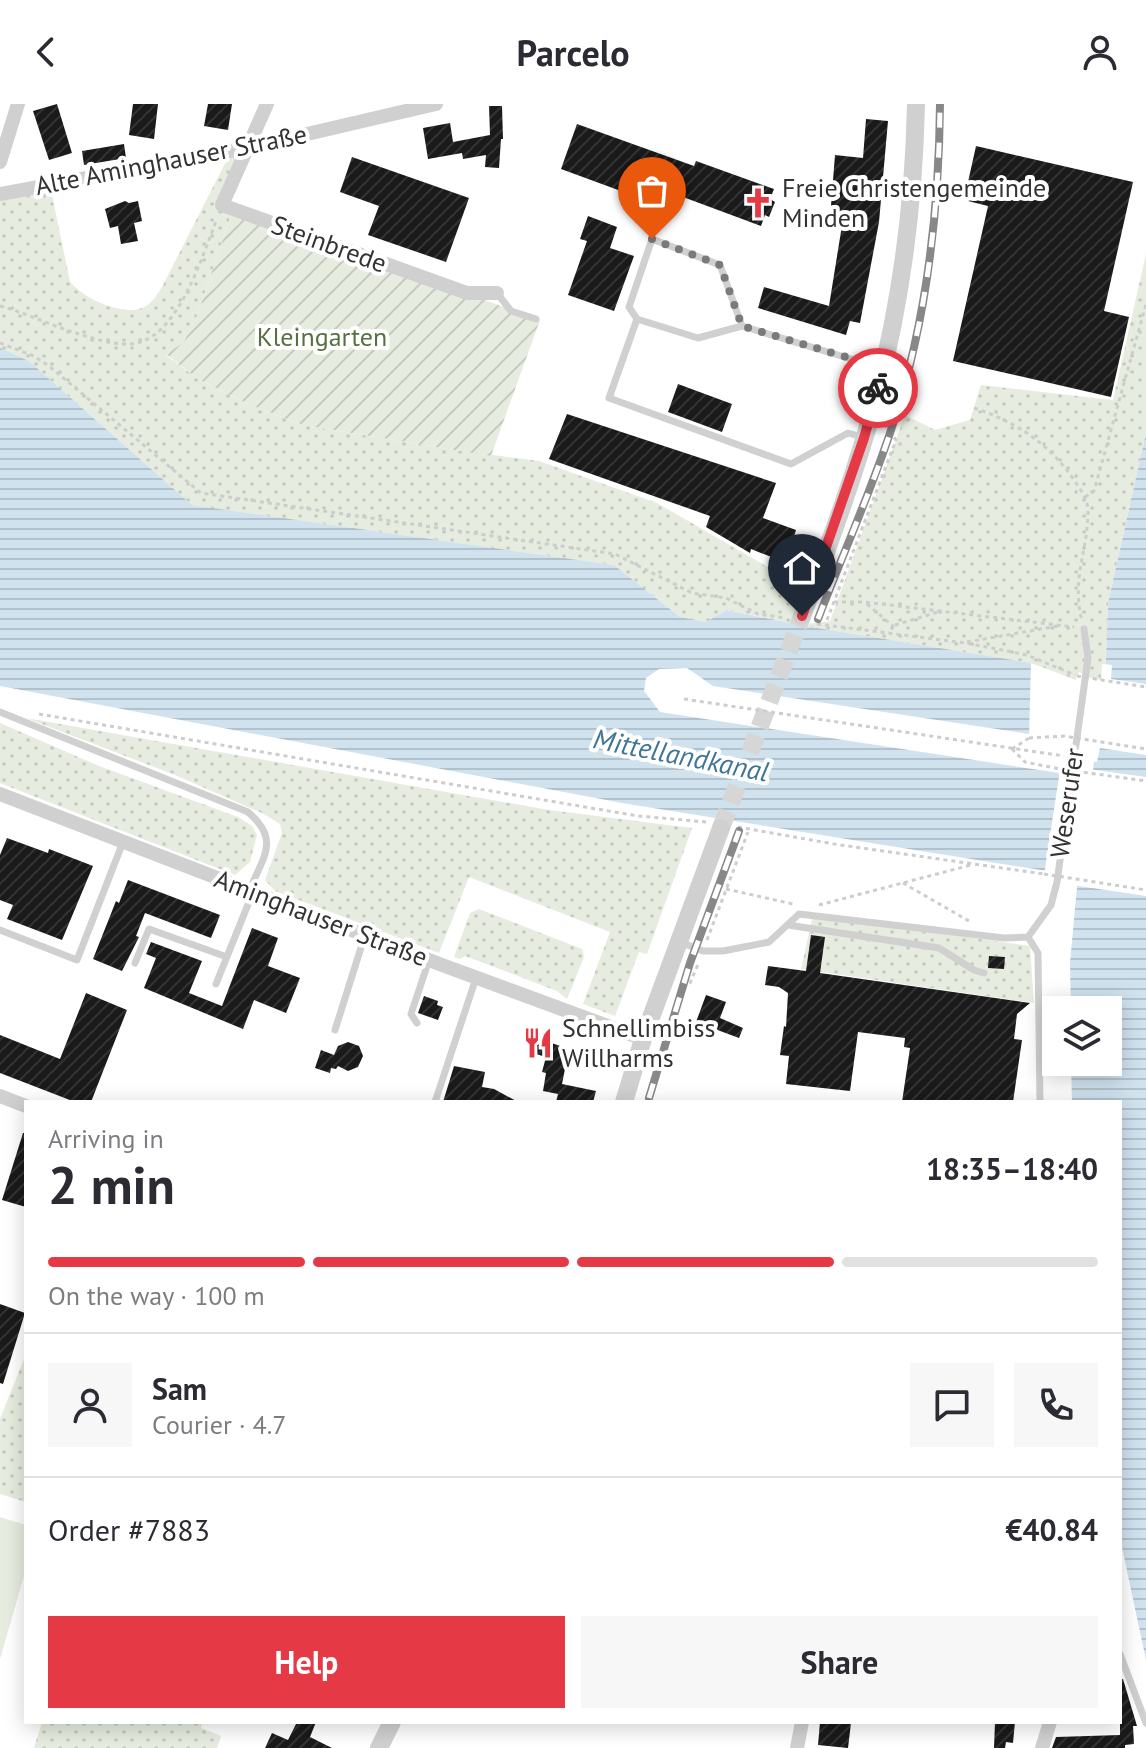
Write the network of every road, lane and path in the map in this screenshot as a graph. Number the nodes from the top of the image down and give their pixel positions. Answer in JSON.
{"nodes":[{"id":1,"x":18,"y":104,"type":"edge"},
{"id":2,"x":267,"y":104,"type":"edge"},
{"id":3,"x":436,"y":104,"type":"edge"},
{"id":4,"x":916,"y":104,"type":"edge"},
{"id":5,"x":247,"y":148,"type":"junction"},
{"id":6,"x":0,"y":162,"type":"edge"},
{"id":7,"x":0,"y":194,"type":"edge"},
{"id":8,"x":222,"y":205,"type":"junction"},
{"id":9,"x":497,"y":293,"type":"joint"},
{"id":10,"x":1146,"y":304,"type":"edge"},
{"id":11,"x":0,"y":306,"type":"edge"},
{"id":12,"x":536,"y":319,"type":"dead end"},
{"id":13,"x":637,"y":319,"type":"junction"},
{"id":14,"x":742,"y":326,"type":"junction"},
{"id":15,"x":0,"y":343,"type":"edge"},
{"id":16,"x":883,"y":368,"type":"junction"},
{"id":17,"x":974,"y":408,"type":"dead end"},
{"id":18,"x":887,"y":412,"type":"dead end"},
{"id":19,"x":864,"y":438,"type":"junction"},
{"id":20,"x":1085,"y":497,"type":"junction"},
{"id":21,"x":834,"y":602,"type":"junction"},
{"id":22,"x":864,"y":602,"type":"junction"},
{"id":23,"x":941,"y":611,"type":"junction"},
{"id":24,"x":800,"y":619,"type":"junction"},
{"id":25,"x":827,"y":620,"type":"dead end"},
{"id":26,"x":895,"y":625,"type":"junction"},
{"id":27,"x":1062,"y":625,"type":"junction"},
{"id":28,"x":1084,"y":629,"type":"junction"},
{"id":29,"x":894,"y":632,"type":"junction"},
{"id":30,"x":966,"y":643,"type":"junction"},
{"id":31,"x":1146,"y":687,"type":"edge"},
{"id":32,"x":684,"y":699,"type":"dead end"},
{"id":33,"x":0,"y":712,"type":"edge"},
{"id":34,"x":26,"y":712,"type":"dead end"},
{"id":35,"x":1012,"y":749,"type":"junction"},
{"id":36,"x":1146,"y":749,"type":"edge"},
{"id":37,"x":1073,"y":757,"type":"junction"},
{"id":38,"x":1146,"y":781,"type":"edge"},
{"id":39,"x":0,"y":794,"type":"edge"},
{"id":40,"x":723,"y":826,"type":"junction"},
{"id":41,"x":123,"y":842,"type":"junction"},
{"id":42,"x":974,"y":864,"type":"junction"},
{"id":43,"x":903,"y":883,"type":"junction"},
{"id":44,"x":726,"y":889,"type":"dead end"},
{"id":45,"x":1146,"y":890,"type":"edge"},
{"id":46,"x":251,"y":892,"type":"junction"},
{"id":47,"x":809,"y":907,"type":"junction"},
{"id":48,"x":799,"y":914,"type":"junction"},
{"id":49,"x":969,"y":921,"type":"dead end"},
{"id":50,"x":788,"y":925,"type":"junction"},
{"id":51,"x":0,"y":930,"type":"edge"},
{"id":52,"x":365,"y":935,"type":"junction"},
{"id":53,"x":1028,"y":937,"type":"junction"},
{"id":54,"x":678,"y":941,"type":"junction"},
{"id":55,"x":227,"y":957,"type":"junction"},
{"id":56,"x":429,"y":960,"type":"junction"},
{"id":57,"x":135,"y":963,"type":"dead end"},
{"id":58,"x":984,"y":973,"type":"dead end"},
{"id":59,"x":476,"y":978,"type":"junction"},
{"id":60,"x":216,"y":984,"type":"dead end"},
{"id":61,"x":417,"y":1023,"type":"dead end"},
{"id":62,"x":335,"y":1030,"type":"dead end"},
{"id":63,"x":643,"y":1039,"type":"junction"},
{"id":64,"x":0,"y":1096,"type":"edge"},
{"id":65,"x":436,"y":1100,"type":"edge"},
{"id":66,"x":625,"y":1100,"type":"edge"},
{"id":67,"x":1040,"y":1100,"type":"edge"},
{"id":68,"x":24,"y":1105,"type":"edge"},
{"id":69,"x":1122,"y":1659,"type":"edge"},
{"id":70,"x":1146,"y":1723,"type":"edge"},
{"id":71,"x":391,"y":1724,"type":"edge"},
{"id":72,"x":802,"y":1724,"type":"edge"},
{"id":73,"x":1049,"y":1724,"type":"edge"},
{"id":74,"x":379,"y":1748,"type":"edge"},
{"id":75,"x":797,"y":1748,"type":"edge"},
{"id":76,"x":1042,"y":1748,"type":"edge"}],
"edges":[{"from":1,"to":6,"type":"street","name":"Alte Aminghauser Straße"},
{"from":2,"to":5,"type":"street"},
{"from":3,"to":5,"type":"street","name":"Alte Aminghauser Straße"},
{"from":4,"to":16,"type":"street"},
{"from":5,"to":7,"type":"street","name":"Alte Aminghauser Straße"},
{"from":5,"to":8,"type":"street"},
{"from":8,"to":9,"type":"street","name":"Steinbrede"},
{"from":8,"to":11,"type":"path"},
{"from":9,"to":12,"type":"lane"},
{"from":10,"to":20,"type":"path"},
{"from":13,"to":14,"type":"lane"},
{"from":13,"to":14,"type":"lane"},
{"from":13,"to":19,"type":"lane"},
{"from":14,"to":16,"type":"lane"},
{"from":15,"to":24,"type":"path"},
{"from":16,"to":19,"type":"street"},
{"from":17,"to":20,"type":"path"},
{"from":18,"to":21,"type":"path"},
{"from":19,"to":24,"type":"street"},
{"from":20,"to":28,"type":"path"},
{"from":21,"to":22,"type":"path"},
{"from":21,"to":25,"type":"path"},
{"from":22,"to":23,"type":"path"},
{"from":22,"to":26,"type":"path"},
{"from":23,"to":26,"type":"path"},
{"from":23,"to":27,"type":"path"},
{"from":24,"to":29,"type":"path"},
{"from":26,"to":29,"type":"path"},
{"from":27,"to":28,"type":"path"},
{"from":27,"to":30,"type":"path"},
{"from":28,"to":37,"type":"lane","name":"Weserufer"},
{"from":29,"to":30,"type":"path"},
{"from":30,"to":31,"type":"path","bridge":true},
{"from":32,"to":35,"type":"path"},
{"from":33,"to":46,"type":"lane"},
{"from":34,"to":40,"type":"path"},
{"from":35,"to":36,"type":"path","bridge":true},
{"from":35,"to":37,"type":"path"},
{"from":35,"to":38,"type":"path","bridge":true},
{"from":37,"to":53,"type":"lane","name":"Weserufer"},
{"from":39,"to":41,"type":"street","name":"Aminghauser Straße"},
{"from":40,"to":42,"type":"path"},
{"from":40,"to":54,"type":"street"},
{"from":41,"to":46,"type":"street","name":"Aminghauser Straße"},
{"from":41,"to":51,"type":"lane"},
{"from":42,"to":43,"type":"path"},
{"from":42,"to":45,"type":"path","bridge":true},
{"from":43,"to":47,"type":"path"},
{"from":43,"to":49,"type":"path"},
{"from":44,"to":47,"type":"path"},
{"from":46,"to":52,"type":"street","name":"Aminghauser Straße"},
{"from":46,"to":55,"type":"lane"},
{"from":47,"to":48,"type":"path"},
{"from":48,"to":50,"type":"lane"},
{"from":48,"to":53,"type":"lane"},
{"from":50,"to":54,"type":"lane"},
{"from":50,"to":58,"type":"lane"},
{"from":52,"to":56,"type":"street","name":"Aminghauser Straße"},
{"from":52,"to":62,"type":"lane"},
{"from":53,"to":67,"type":"lane"},
{"from":54,"to":63,"type":"street"},
{"from":55,"to":57,"type":"lane"},
{"from":55,"to":60,"type":"lane"},
{"from":56,"to":59,"type":"street","name":"Aminghauser Straße"},
{"from":56,"to":61,"type":"lane"},
{"from":59,"to":63,"type":"street","name":"Aminghauser Straße"},
{"from":59,"to":65,"type":"lane"},
{"from":63,"to":66,"type":"street"},
{"from":64,"to":68,"type":"street"},
{"from":69,"to":70,"type":"lane"},
{"from":71,"to":74,"type":"street"},
{"from":72,"to":75,"type":"street"},
{"from":73,"to":76,"type":"street"}]}
